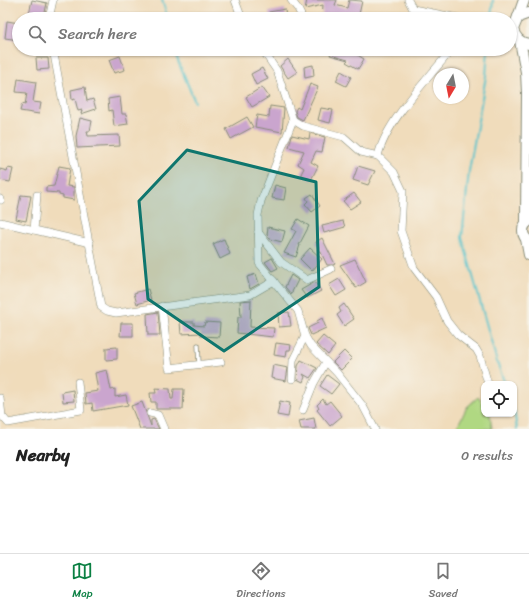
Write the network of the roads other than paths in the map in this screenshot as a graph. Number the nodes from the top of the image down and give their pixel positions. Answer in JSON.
{"nodes":[{"id":1,"x":53,"y":0,"type":"edge"},
{"id":2,"x":235,"y":0,"type":"edge"},
{"id":3,"x":291,"y":0,"type":"edge"},
{"id":4,"x":408,"y":0,"type":"edge"},
{"id":5,"x":524,"y":0,"type":"edge"},
{"id":6,"x":50,"y":12,"type":"edge"},
{"id":7,"x":239,"y":12,"type":"edge"},
{"id":8,"x":300,"y":12,"type":"edge"},
{"id":9,"x":431,"y":12,"type":"edge"},
{"id":10,"x":529,"y":13,"type":"edge"},
{"id":11,"x":518,"y":17,"type":"joint"},
{"id":12,"x":525,"y":42,"type":"edge"},
{"id":13,"x":54,"y":56,"type":"edge"},
{"id":14,"x":267,"y":56,"type":"edge"},
{"id":15,"x":446,"y":56,"type":"edge"},
{"id":16,"x":529,"y":59,"type":"edge"},
{"id":17,"x":526,"y":72,"type":"junction"},
{"id":18,"x":526,"y":93,"type":"junction"},
{"id":19,"x":529,"y":118,"type":"edge"},
{"id":20,"x":293,"y":120,"type":"junction"},
{"id":21,"x":378,"y":156,"type":"junction"},
{"id":22,"x":37,"y":195,"type":"dead end"},
{"id":23,"x":0,"y":222,"type":"edge"},
{"id":24,"x":528,"y":222,"type":"edge"},
{"id":25,"x":34,"y":230,"type":"junction"},
{"id":26,"x":258,"y":232,"type":"junction"},
{"id":27,"x":528,"y":240,"type":"edge"},
{"id":28,"x":90,"y":243,"type":"junction"},
{"id":29,"x":529,"y":255,"type":"edge"},
{"id":30,"x":331,"y":269,"type":"dead end"},
{"id":31,"x":274,"y":281,"type":"junction"},
{"id":32,"x":162,"y":306,"type":"junction"},
{"id":33,"x":305,"y":336,"type":"junction"},
{"id":34,"x":198,"y":345,"type":"dead end"},
{"id":35,"x":221,"y":362,"type":"dead end"},
{"id":36,"x":326,"y":362,"type":"junction"},
{"id":37,"x":200,"y":364,"type":"junction"},
{"id":38,"x":292,"y":379,"type":"dead end"},
{"id":39,"x":487,"y":381,"type":"edge"},
{"id":40,"x":78,"y":382,"type":"dead end"},
{"id":41,"x":0,"y":398,"type":"edge"},
{"id":42,"x":303,"y":410,"type":"dead end"},
{"id":43,"x":150,"y":413,"type":"dead end"},
{"id":44,"x":1,"y":417,"type":"edge"},
{"id":45,"x":164,"y":429,"type":"edge"},
{"id":46,"x":375,"y":429,"type":"edge"}],
"edges":[{"from":1,"to":6,"type":"street"},
{"from":2,"to":7,"type":"street"},
{"from":3,"to":8,"type":"street"},
{"from":4,"to":9,"type":"street"},
{"from":5,"to":11,"type":"main road"},
{"from":10,"to":11,"type":"main road"},
{"from":12,"to":17,"type":"main road"},
{"from":13,"to":28,"type":"street"},
{"from":14,"to":20,"type":"street"},
{"from":15,"to":21,"type":"street"},
{"from":16,"to":17,"type":"main road"},
{"from":17,"to":18,"type":"main road"},
{"from":18,"to":19,"type":"main road"},
{"from":18,"to":24,"type":"main road"},
{"from":20,"to":21,"type":"street"},
{"from":20,"to":26,"type":"street"},
{"from":21,"to":39,"type":"street"},
{"from":22,"to":25,"type":"street"},
{"from":23,"to":25,"type":"street"},
{"from":24,"to":27,"type":"main road"},
{"from":25,"to":28,"type":"street"},
{"from":26,"to":30,"type":"street"},
{"from":26,"to":31,"type":"street"},
{"from":27,"to":29,"type":"main road"},
{"from":28,"to":32,"type":"street"},
{"from":31,"to":32,"type":"street"},
{"from":31,"to":33,"type":"street"},
{"from":32,"to":37,"type":"street"},
{"from":33,"to":36,"type":"street"},
{"from":33,"to":38,"type":"street"},
{"from":34,"to":37,"type":"lane"},
{"from":35,"to":37,"type":"street"},
{"from":36,"to":42,"type":"street"},
{"from":36,"to":46,"type":"street"},
{"from":40,"to":44,"type":"street"},
{"from":41,"to":44,"type":"street"},
{"from":43,"to":45,"type":"street"}]}
